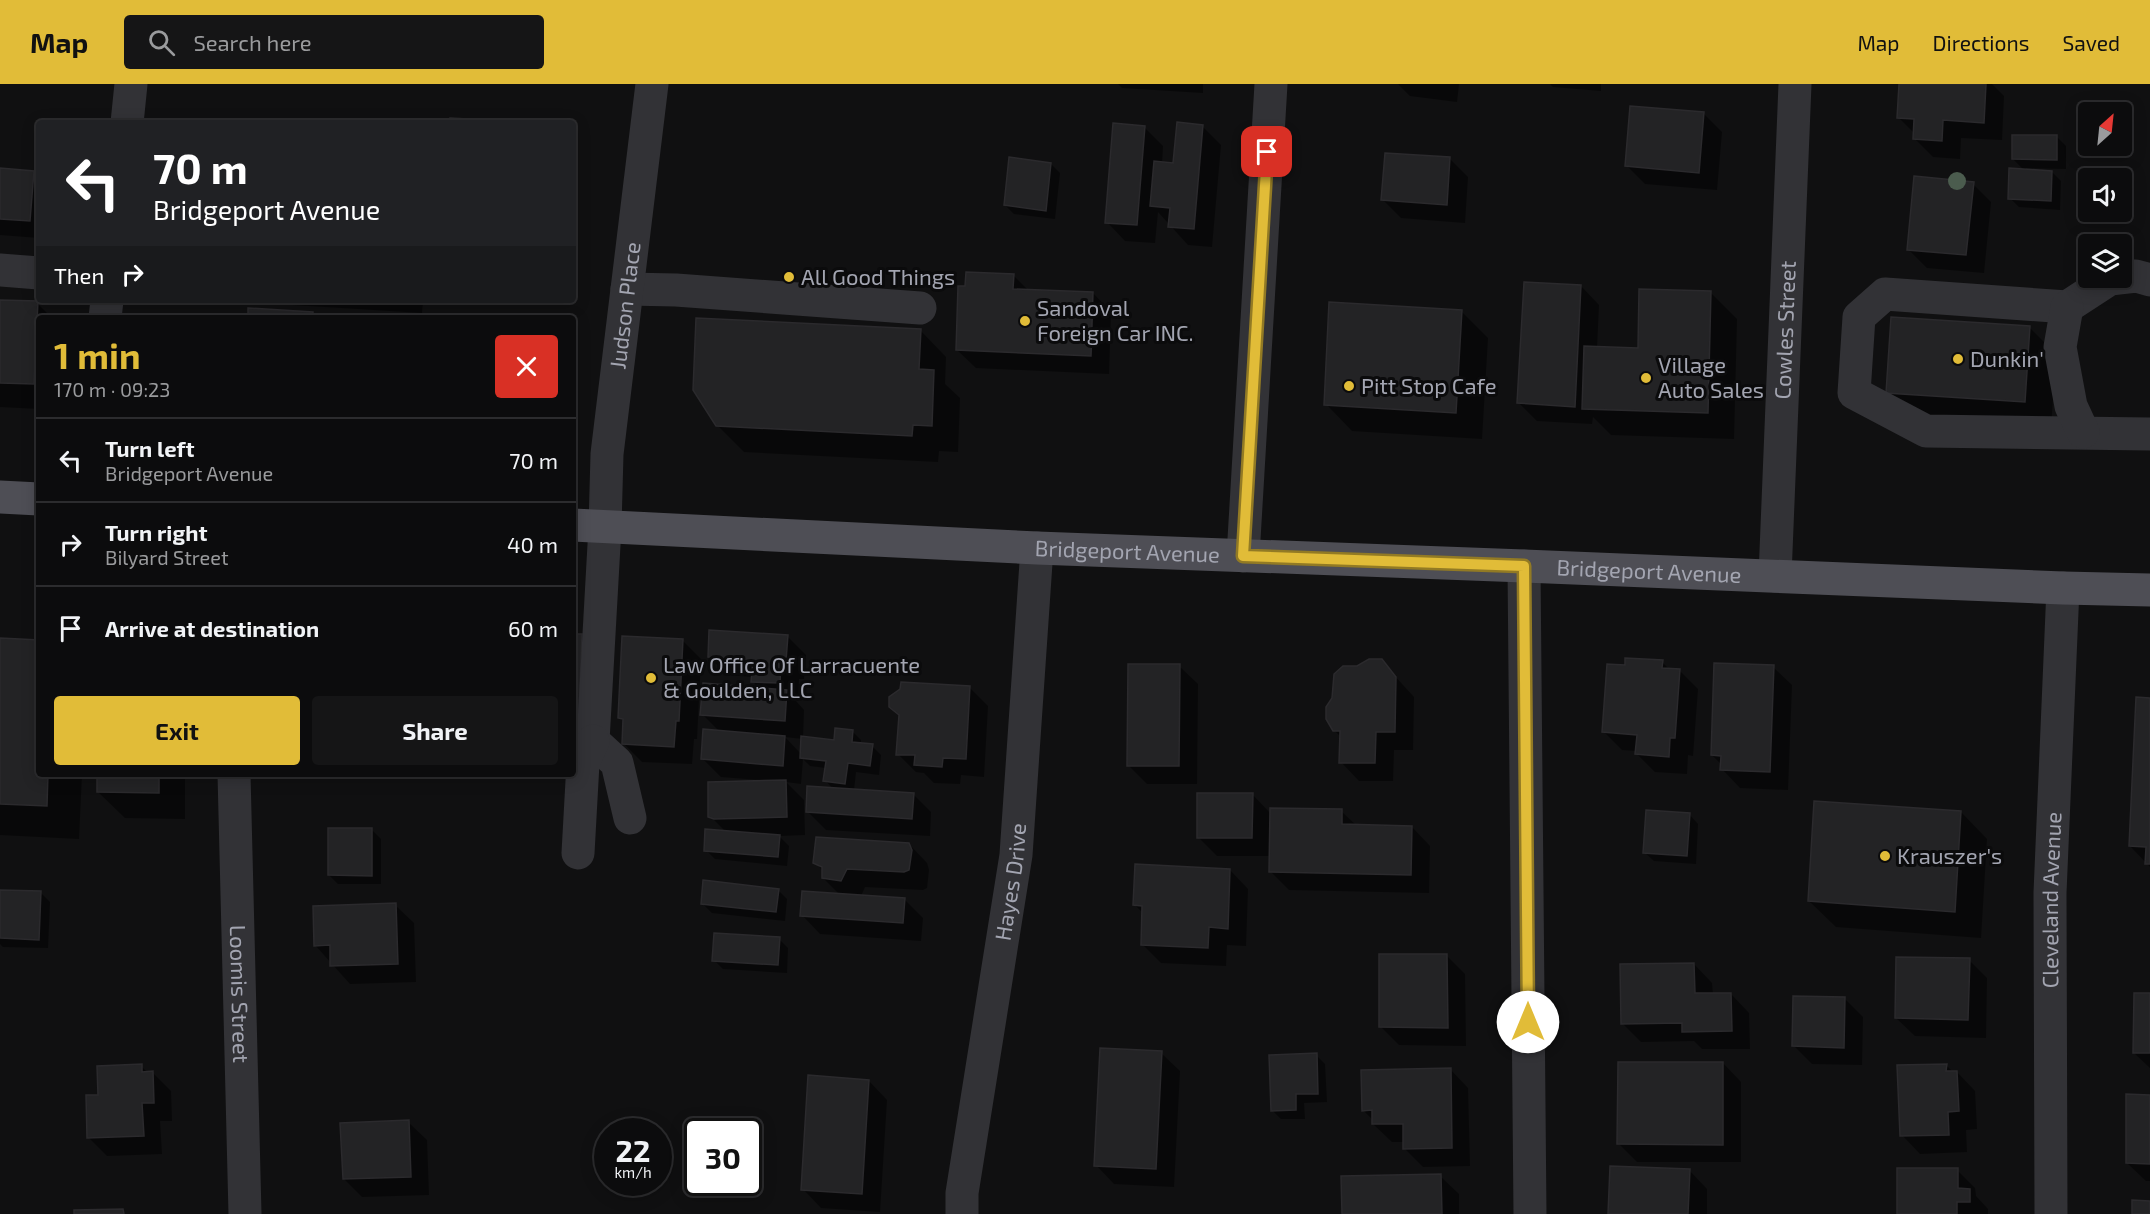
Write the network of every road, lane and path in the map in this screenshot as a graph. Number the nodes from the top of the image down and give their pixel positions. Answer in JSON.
{"nodes":[{"id":1,"x":131,"y":84,"type":"edge"},
{"id":2,"x":652,"y":84,"type":"edge"},
{"id":3,"x":1271,"y":84,"type":"edge"},
{"id":4,"x":1795,"y":84,"type":"edge"},
{"id":5,"x":127,"y":120,"type":"edge"},
{"id":6,"x":0,"y":270,"type":"edge"},
{"id":7,"x":36,"y":273,"type":"edge"},
{"id":8,"x":2150,"y":280,"type":"edge"},
{"id":9,"x":627,"y":289,"type":"junction"},
{"id":10,"x":2067,"y":307,"type":"junction"},
{"id":11,"x":920,"y":309,"type":"dead end"},
{"id":12,"x":2083,"y":432,"type":"junction"},
{"id":13,"x":2150,"y":434,"type":"edge"},
{"id":14,"x":0,"y":497,"type":"edge"},
{"id":15,"x":36,"y":499,"type":"edge"},
{"id":16,"x":589,"y":526,"type":"edge"},
{"id":17,"x":1037,"y":548,"type":"junction"},
{"id":18,"x":1243,"y":556,"type":"junction"},
{"id":19,"x":1524,"y":566,"type":"junction"},
{"id":20,"x":1775,"y":576,"type":"junction"},
{"id":21,"x":2063,"y":588,"type":"junction"},
{"id":22,"x":2150,"y":590,"type":"edge"},
{"id":23,"x":593,"y":741,"type":"junction"},
{"id":24,"x":234,"y":777,"type":"edge"},
{"id":25,"x":630,"y":818,"type":"dead end"},
{"id":26,"x":578,"y":853,"type":"dead end"},
{"id":27,"x":245,"y":1214,"type":"edge"},
{"id":28,"x":962,"y":1214,"type":"edge"},
{"id":29,"x":1530,"y":1214,"type":"edge"},
{"id":30,"x":2051,"y":1214,"type":"edge"}],
"edges":[{"from":1,"to":5,"type":"street"},
{"from":2,"to":9,"type":"street","name":"Judson Place"},
{"from":3,"to":18,"type":"street"},
{"from":4,"to":20,"type":"street","name":"Cowles Street"},
{"from":6,"to":7,"type":"street"},
{"from":8,"to":10,"type":"street"},
{"from":9,"to":11,"type":"street"},
{"from":9,"to":16,"type":"street","name":"Judson Place"},
{"from":10,"to":12,"type":"street"},
{"from":10,"to":12,"type":"street"},
{"from":12,"to":13,"type":"street"},
{"from":14,"to":15,"type":"main road"},
{"from":16,"to":17,"type":"main road","name":"Bridgeport Avenue"},
{"from":16,"to":23,"type":"street","name":"Judson Place"},
{"from":17,"to":18,"type":"main road","name":"Bridgeport Avenue"},
{"from":17,"to":28,"type":"street","name":"Hayes Drive"},
{"from":18,"to":19,"type":"main road","name":"Bridgeport Avenue"},
{"from":19,"to":20,"type":"main road","name":"Bridgeport Avenue"},
{"from":19,"to":29,"type":"street"},
{"from":20,"to":21,"type":"main road","name":"Bridgeport Avenue"},
{"from":21,"to":22,"type":"main road","name":"Bridgeport Avenue"},
{"from":21,"to":30,"type":"street","name":"Cleveland Avenue"},
{"from":23,"to":25,"type":"street"},
{"from":23,"to":26,"type":"street","name":"Judson Place"},
{"from":24,"to":27,"type":"street","name":"Loomis Street"}]}
